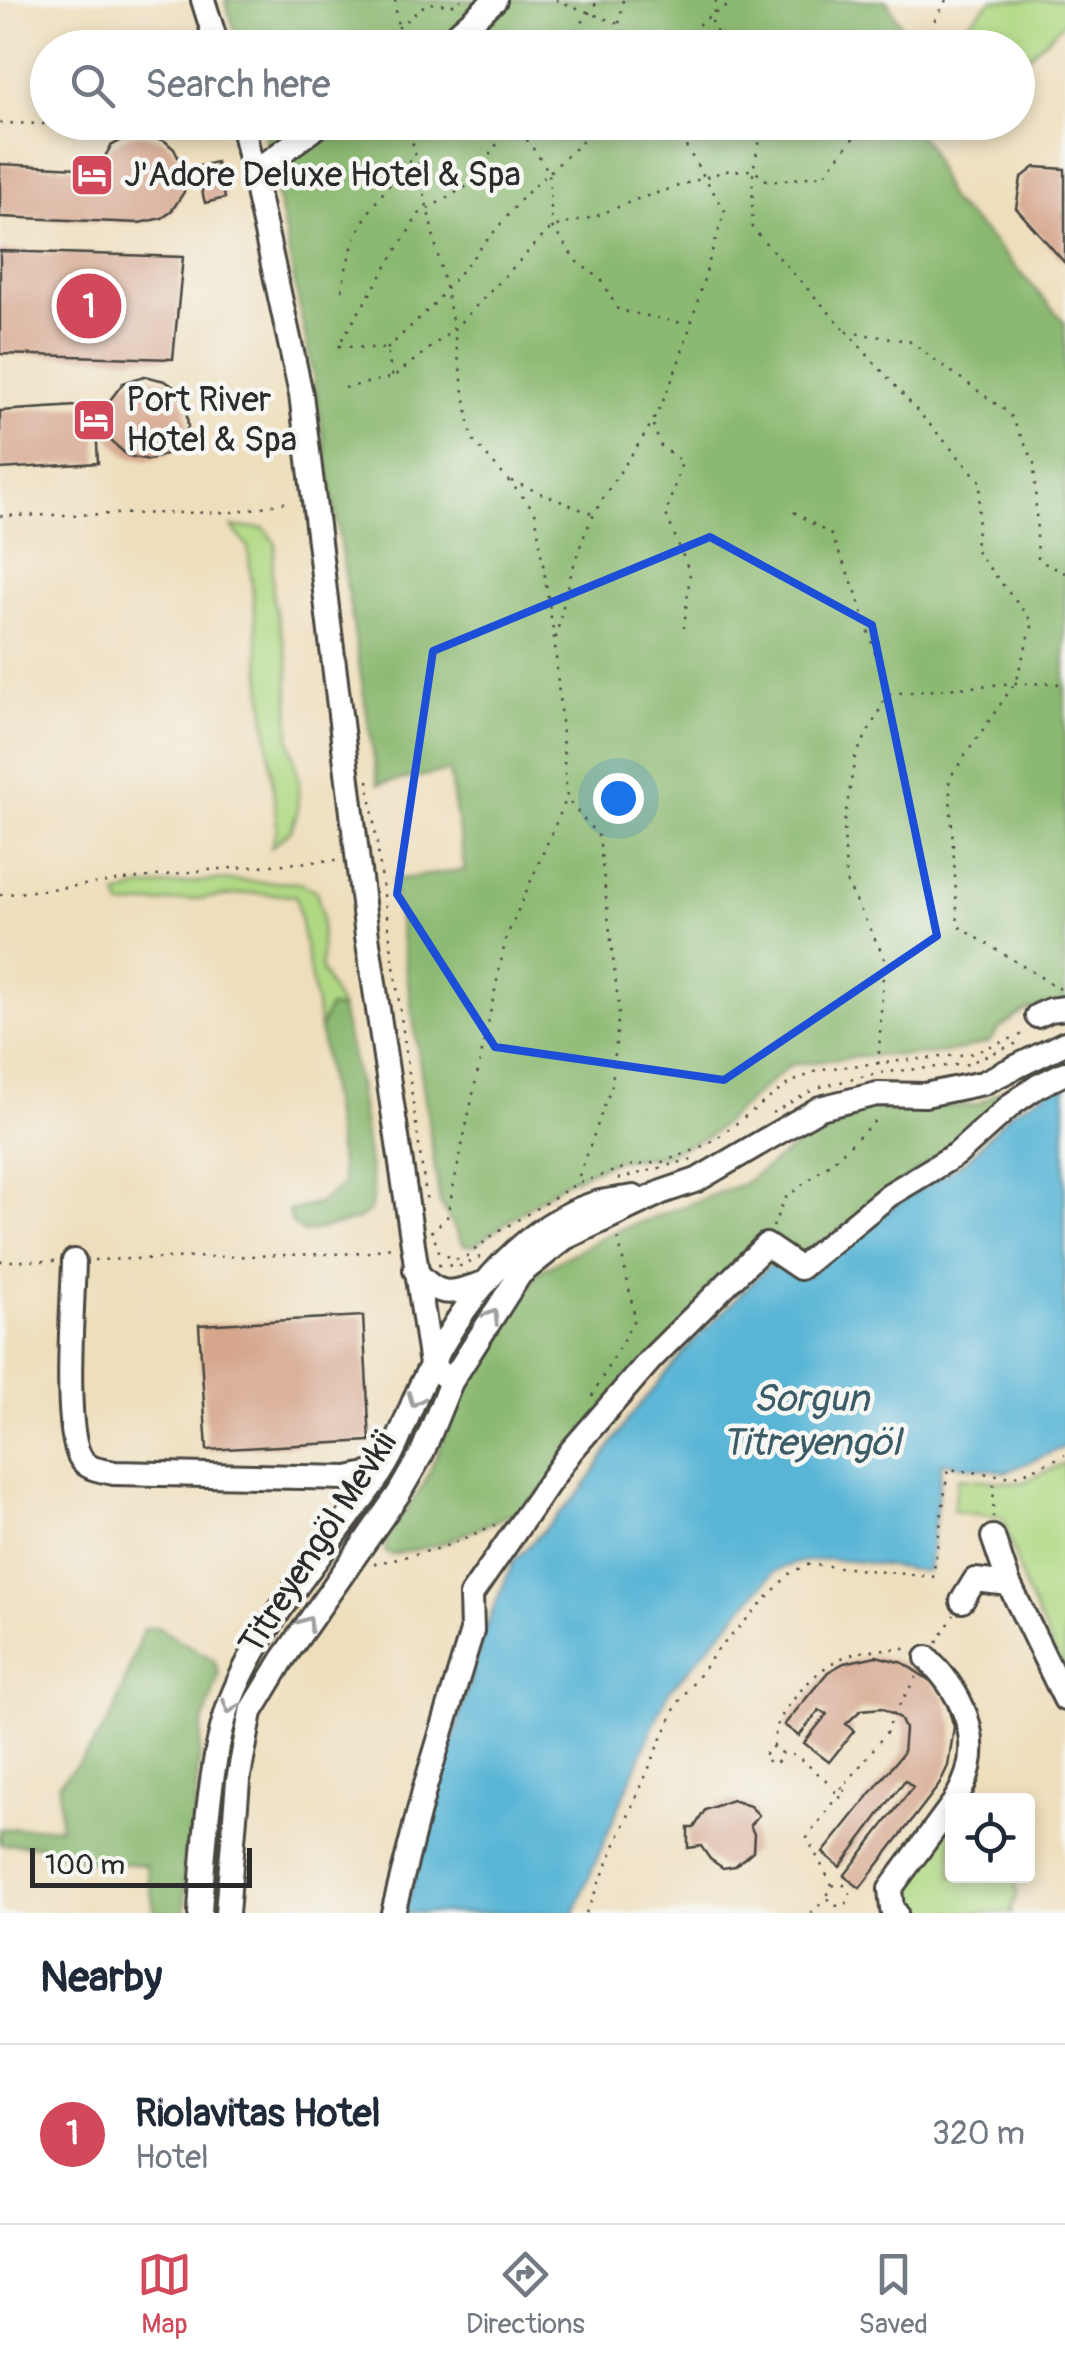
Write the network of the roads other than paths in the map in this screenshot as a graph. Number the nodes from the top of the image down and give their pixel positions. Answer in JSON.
{"nodes":[{"id":1,"x":203,"y":0,"type":"edge"},
{"id":2,"x":495,"y":0,"type":"edge"},
{"id":3,"x":212,"y":30,"type":"edge"},
{"id":4,"x":461,"y":30,"type":"edge"},
{"id":5,"x":246,"y":140,"type":"edge"},
{"id":6,"x":298,"y":140,"type":"edge"},
{"id":7,"x":267,"y":163,"type":"dead end"},
{"id":8,"x":1065,"y":1008,"type":"edge"},
{"id":9,"x":1038,"y":1016,"type":"dead end"},
{"id":10,"x":1065,"y":1042,"type":"edge"},
{"id":11,"x":1065,"y":1074,"type":"edge"},
{"id":12,"x":662,"y":1192,"type":"junction"},
{"id":13,"x":74,"y":1261,"type":"road end"},
{"id":14,"x":415,"y":1270,"type":"junction"},
{"id":15,"x":487,"y":1282,"type":"junction"},
{"id":16,"x":431,"y":1366,"type":"junction"},
{"id":17,"x":451,"y":1382,"type":"junction"},
{"id":18,"x":382,"y":1471,"type":"junction"},
{"id":19,"x":993,"y":1536,"type":"road end"},
{"id":20,"x":1010,"y":1584,"type":"junction"},
{"id":21,"x":962,"y":1602,"type":"road end"},
{"id":22,"x":928,"y":1658,"type":"road end"},
{"id":23,"x":1065,"y":1699,"type":"edge"},
{"id":24,"x":958,"y":1793,"type":"edge"},
{"id":25,"x":945,"y":1815,"type":"edge"},
{"id":26,"x":200,"y":1913,"type":"edge"},
{"id":27,"x":227,"y":1913,"type":"edge"},
{"id":28,"x":393,"y":1913,"type":"edge"},
{"id":29,"x":896,"y":1913,"type":"edge"}],
"edges":[{"from":1,"to":3,"type":"street"},
{"from":2,"to":4,"type":"street"},
{"from":5,"to":14,"type":"street"},
{"from":6,"to":7,"type":"street"},
{"from":8,"to":9,"type":"street"},
{"from":10,"to":12,"type":"street","name":"Titreyengöl Mevkii"},
{"from":11,"to":28,"type":"street"},
{"from":12,"to":15,"type":"street","name":"Titreyengöl Mevkii"},
{"from":17,"to":12,"type":"street","name":"Titreyengöl Mevkii","one_way":true},
{"from":13,"to":18,"type":"street"},
{"from":14,"to":15,"type":"street"},
{"from":14,"to":16,"type":"street"},
{"from":15,"to":16,"type":"street","name":"Titreyengöl Mevkii"},
{"from":16,"to":17,"type":"street"},
{"from":16,"to":18,"type":"street","name":"Titreyengöl Mevkii","one_way":true},
{"from":27,"to":17,"type":"street","name":"Titreyengöl Mevkii","one_way":true},
{"from":18,"to":26,"type":"street","name":"Titreyengöl Mevkii","one_way":true},
{"from":19,"to":20,"type":"street"},
{"from":20,"to":21,"type":"street"},
{"from":20,"to":23,"type":"street"},
{"from":22,"to":24,"type":"street"},
{"from":25,"to":29,"type":"street"}]}
